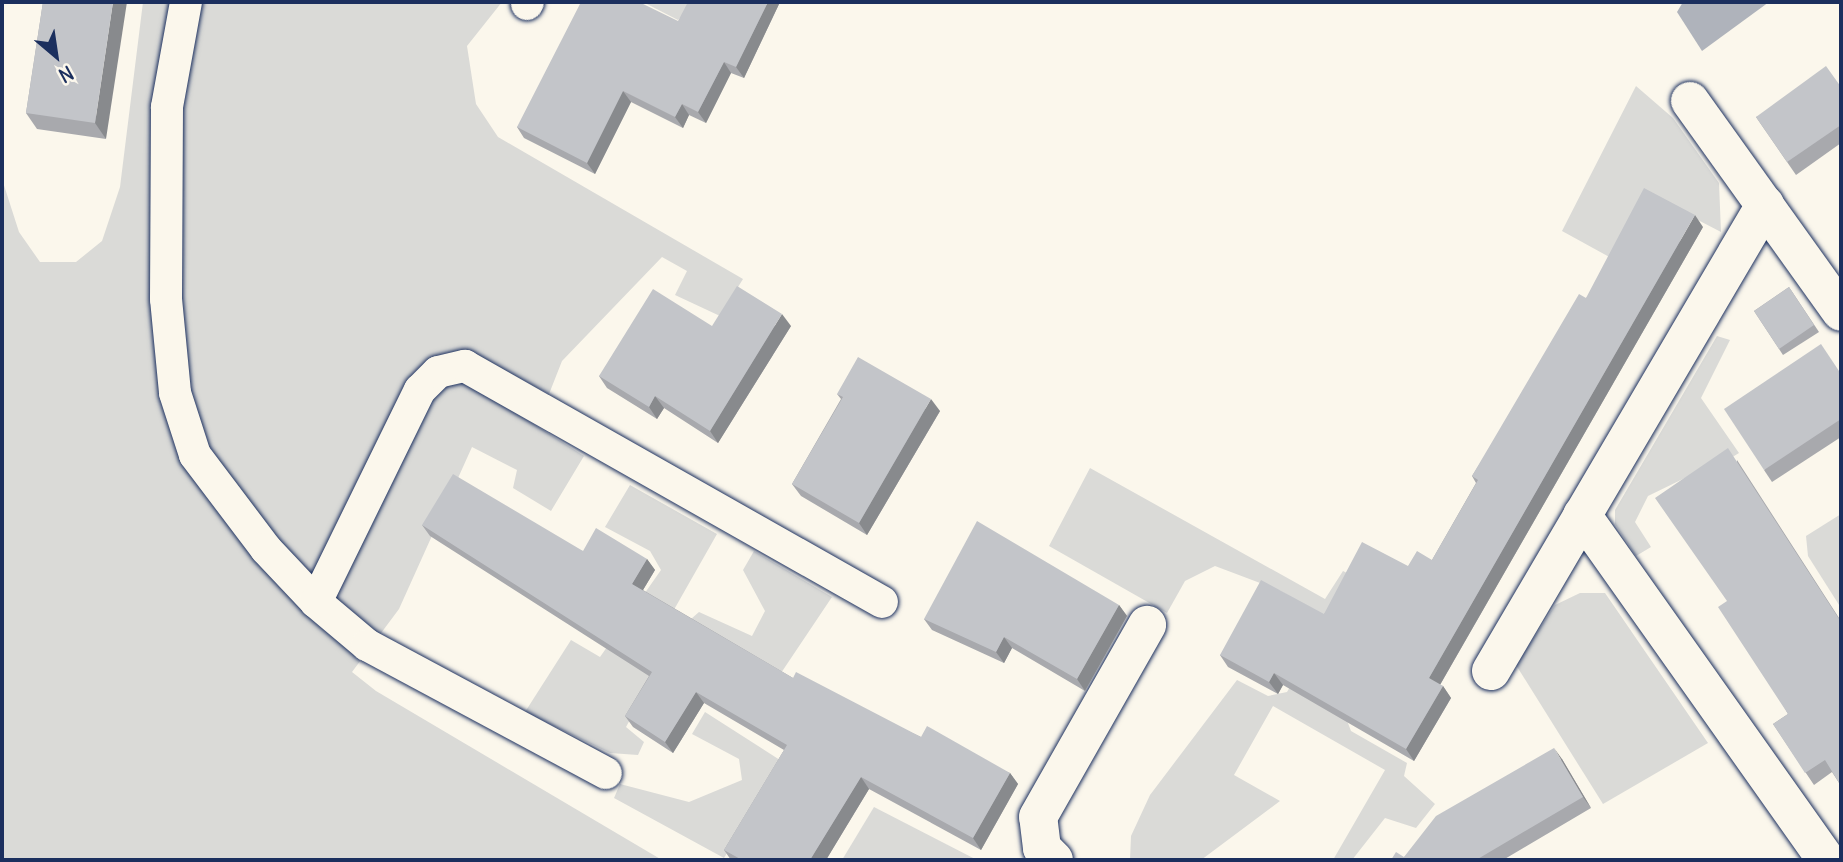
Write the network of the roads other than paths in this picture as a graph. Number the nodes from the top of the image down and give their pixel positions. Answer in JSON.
{"nodes":[{"id":1,"x":186,"y":2,"type":"edge"},
{"id":2,"x":1689,"y":101,"type":"dead end"},
{"id":3,"x":1765,"y":205,"type":"junction"},
{"id":4,"x":1841,"y":312,"type":"edge"},
{"id":5,"x":1582,"y":515,"type":"junction"},
{"id":6,"x":316,"y":602,"type":"junction"},
{"id":7,"x":882,"y":602,"type":"dead end"},
{"id":8,"x":1147,"y":625,"type":"dead end"},
{"id":9,"x":1490,"y":671,"type":"dead end"},
{"id":10,"x":606,"y":773,"type":"dead end"},
{"id":11,"x":1054,"y":860,"type":"edge"},
{"id":12,"x":1826,"y":860,"type":"edge"}],
"edges":[{"from":1,"to":6,"type":"lane"},
{"from":2,"to":3,"type":"street"},
{"from":3,"to":4,"type":"street"},
{"from":3,"to":5,"type":"street"},
{"from":5,"to":9,"type":"street"},
{"from":5,"to":12,"type":"street"},
{"from":6,"to":7,"type":"lane"},
{"from":6,"to":10,"type":"lane"},
{"from":8,"to":11,"type":"street"}]}
